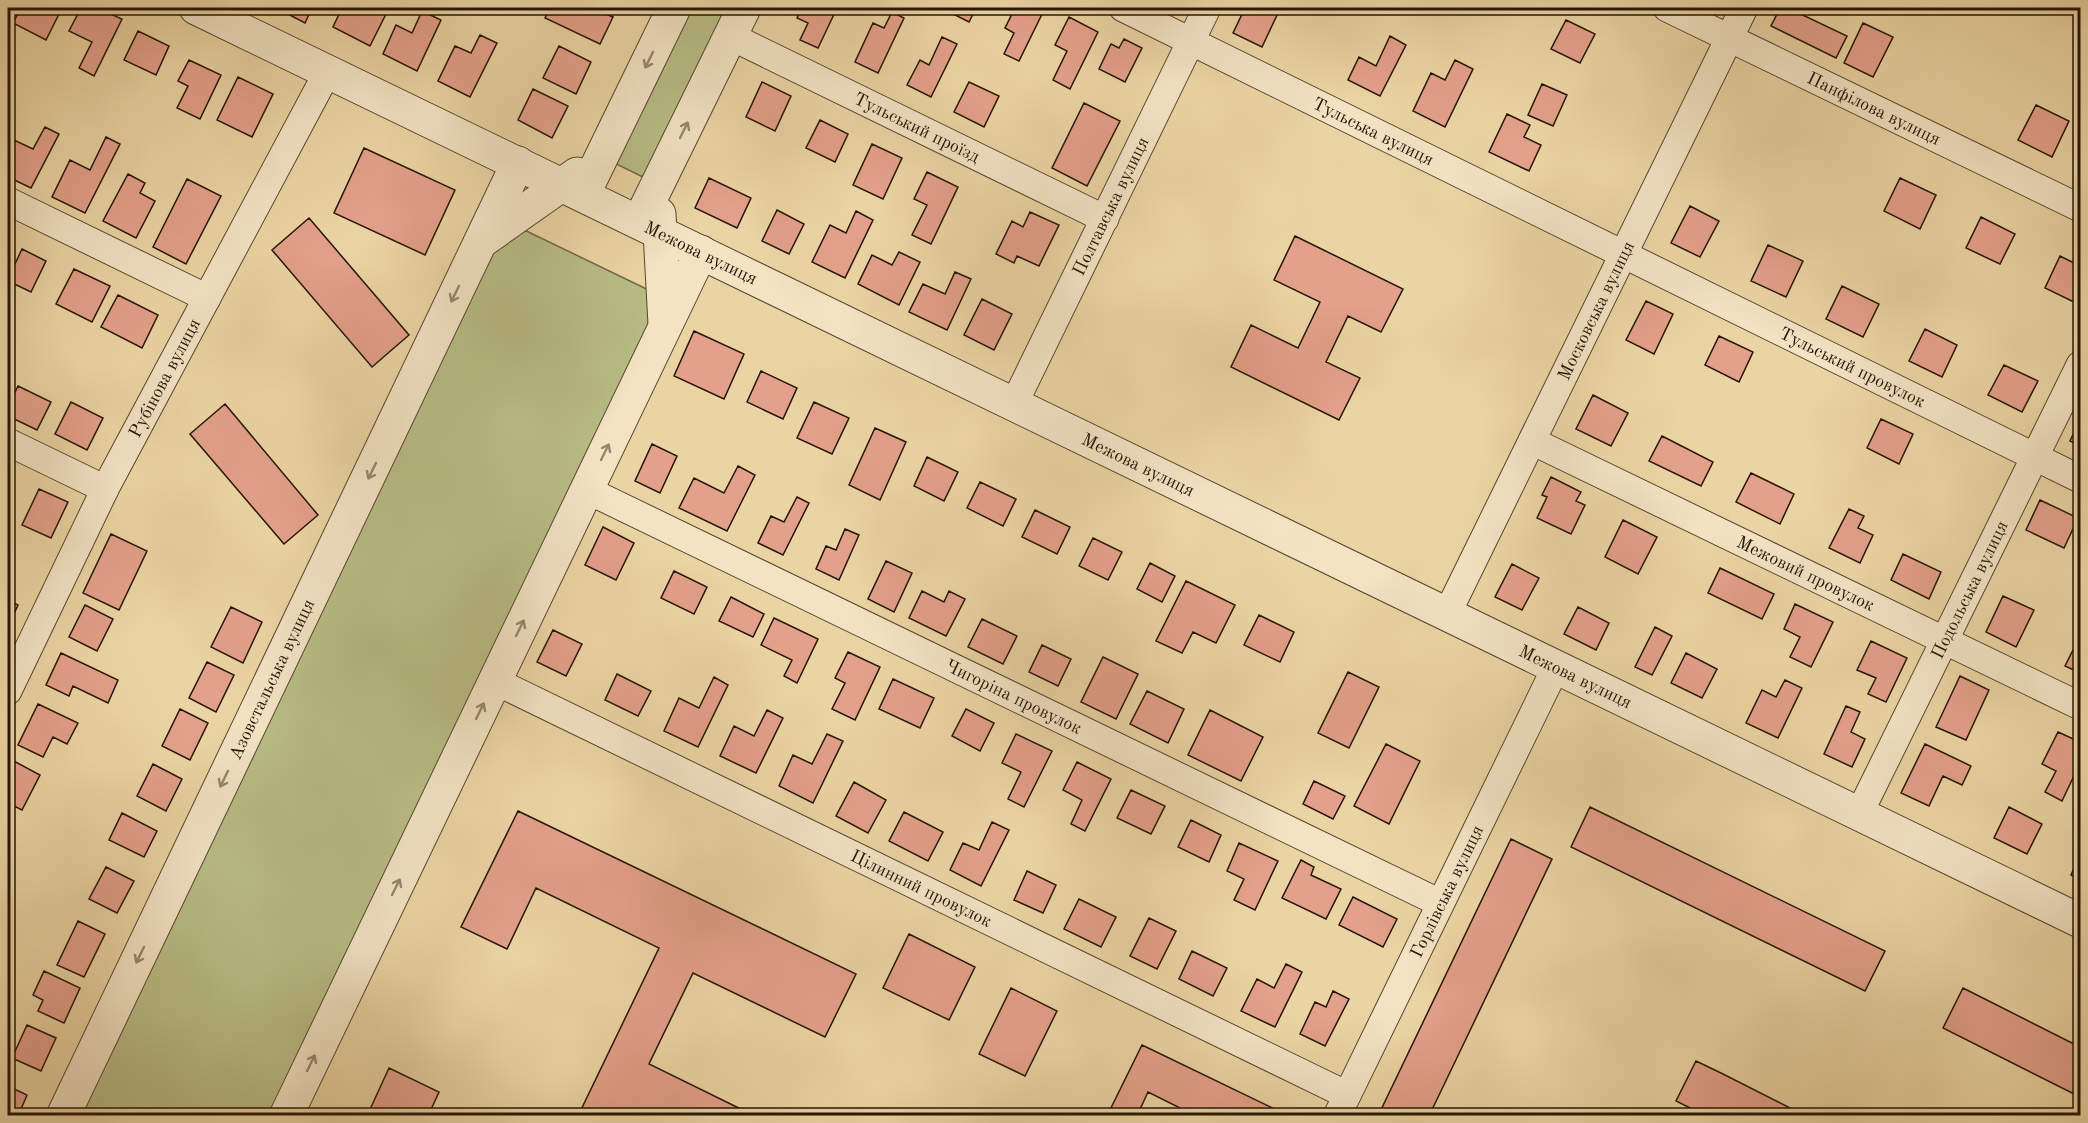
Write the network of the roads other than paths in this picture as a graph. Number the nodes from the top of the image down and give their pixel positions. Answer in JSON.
{"nodes":[{"id":1,"x":196,"y":8,"type":"edge"},
{"id":2,"x":674,"y":8,"type":"edge"},
{"id":3,"x":1123,"y":8,"type":"edge"},
{"id":4,"x":1208,"y":8,"type":"edge"},
{"id":5,"x":1667,"y":8,"type":"edge"},
{"id":6,"x":1744,"y":8,"type":"edge"},
{"id":7,"x":737,"y":22,"type":"edge"},
{"id":8,"x":1729,"y":38,"type":"junction"},
{"id":9,"x":1191,"y":41,"type":"junction"},
{"id":10,"x":328,"y":71,"type":"junction"},
{"id":11,"x":518,"y":164,"type":"junction"},
{"id":12,"x":573,"y":190,"type":"junction"},
{"id":13,"x":8,"y":201,"type":"edge"},
{"id":14,"x":2080,"y":208,"type":"edge"},
{"id":15,"x":1105,"y":219,"type":"junction"},
{"id":16,"x":649,"y":227,"type":"junction"},
{"id":17,"x":480,"y":242,"type":"junction"},
{"id":18,"x":701,"y":252,"type":"junction"},
{"id":19,"x":1623,"y":254,"type":"junction"},
{"id":20,"x":207,"y":298,"type":"junction"},
{"id":21,"x":665,"y":326,"type":"junction"},
{"id":22,"x":2080,"y":365,"type":"edge"},
{"id":23,"x":1014,"y":404,"type":"junction"},
{"id":24,"x":1532,"y":441,"type":"junction"},
{"id":25,"x":8,"y":442,"type":"edge"},
{"id":26,"x":2035,"y":457,"type":"junction"},
{"id":27,"x":2080,"y":479,"type":"edge"},
{"id":28,"x":105,"y":489,"type":"junction"},
{"id":29,"x":586,"y":490,"type":"junction"},
{"id":30,"x":1447,"y":614,"type":"junction"},
{"id":31,"x":1945,"y":641,"type":"junction"},
{"id":32,"x":1556,"y":667,"type":"junction"},
{"id":33,"x":10,"y":678,"type":"edge"},
{"id":34,"x":495,"y":681,"type":"junction"},
{"id":35,"x":2080,"y":706,"type":"edge"},
{"id":36,"x":1859,"y":814,"type":"junction"},
{"id":37,"x":1440,"y":903,"type":"junction"},
{"id":38,"x":2080,"y":921,"type":"edge"},
{"id":39,"x":1342,"y":1105,"type":"edge"},
{"id":40,"x":63,"y":1116,"type":"edge"},
{"id":41,"x":286,"y":1116,"type":"edge"}],
"edges":[{"from":1,"to":10,"type":"street","name":"Межова вулиця"},
{"from":2,"to":12,"type":"street","one_way":true},
{"from":3,"to":9,"type":"street","name":"Тульська вулиця"},
{"from":4,"to":9,"type":"street","name":"Полтавська вулиця"},
{"from":5,"to":8,"type":"street","name":"Панфілова вулиця"},
{"from":6,"to":8,"type":"street","name":"Московська вулиця"},
{"from":7,"to":15,"type":"street","name":"Тульський проїзд"},
{"from":16,"to":7,"type":"street","one_way":true},
{"from":8,"to":14,"type":"street","name":"Панфілова вулиця"},
{"from":8,"to":19,"type":"street","name":"Московська вулиця"},
{"from":9,"to":15,"type":"street","name":"Полтавська вулиця"},
{"from":9,"to":19,"type":"street","name":"Тульська вулиця"},
{"from":10,"to":11,"type":"street","name":"Межова вулиця"},
{"from":10,"to":20,"type":"street","name":"Рубінова вулиця"},
{"from":11,"to":12,"type":"street","name":"Межова вулиця"},
{"from":11,"to":17,"type":"street","name":"Азовстальська вулиця"},
{"from":12,"to":16,"type":"street","name":"Межова вулиця"},
{"from":12,"to":17,"type":"street"},
{"from":13,"to":20,"type":"street"},
{"from":15,"to":23,"type":"street","name":"Полтавська вулиця"},
{"from":16,"to":18,"type":"street","name":"Межова вулиця"},
{"from":16,"to":21,"type":"street"},
{"from":17,"to":40,"type":"street","name":"Азовстальська вулиця","one_way":true},
{"from":18,"to":21,"type":"street"},
{"from":18,"to":23,"type":"street","name":"Межова вулиця"},
{"from":19,"to":24,"type":"street","name":"Московська вулиця"},
{"from":19,"to":26,"type":"street","name":"Тульський провулок"},
{"from":20,"to":28,"type":"street","name":"Рубінова вулиця"},
{"from":29,"to":21,"type":"street","one_way":true},
{"from":22,"to":26,"type":"street","name":"Подольська вулиця"},
{"from":23,"to":30,"type":"street","name":"Межова вулиця"},
{"from":24,"to":30,"type":"street","name":"Московська вулиця"},
{"from":24,"to":31,"type":"street","name":"Межовий провулок"},
{"from":25,"to":28,"type":"street"},
{"from":26,"to":27,"type":"street","name":"Тульський провулок"},
{"from":26,"to":31,"type":"street","name":"Подольська вулиця"},
{"from":28,"to":33,"type":"street","name":"Рубінова вулиця"},
{"from":34,"to":29,"type":"street","one_way":true},
{"from":29,"to":37,"type":"street","name":"Чигоріна провулок"},
{"from":30,"to":32,"type":"street","name":"Межова вулиця"},
{"from":31,"to":35,"type":"street","name":"Межовий провулок"},
{"from":31,"to":36,"type":"street","name":"Подольська вулиця"},
{"from":32,"to":36,"type":"street","name":"Межова вулиця"},
{"from":32,"to":37,"type":"street","name":"Горлівська вулиця"},
{"from":34,"to":39,"type":"street","name":"Цілинний провулок"},
{"from":41,"to":34,"type":"street","one_way":true},
{"from":36,"to":38,"type":"street","name":"Межова вулиця"},
{"from":37,"to":39,"type":"street","name":"Горлівська вулиця"}]}
